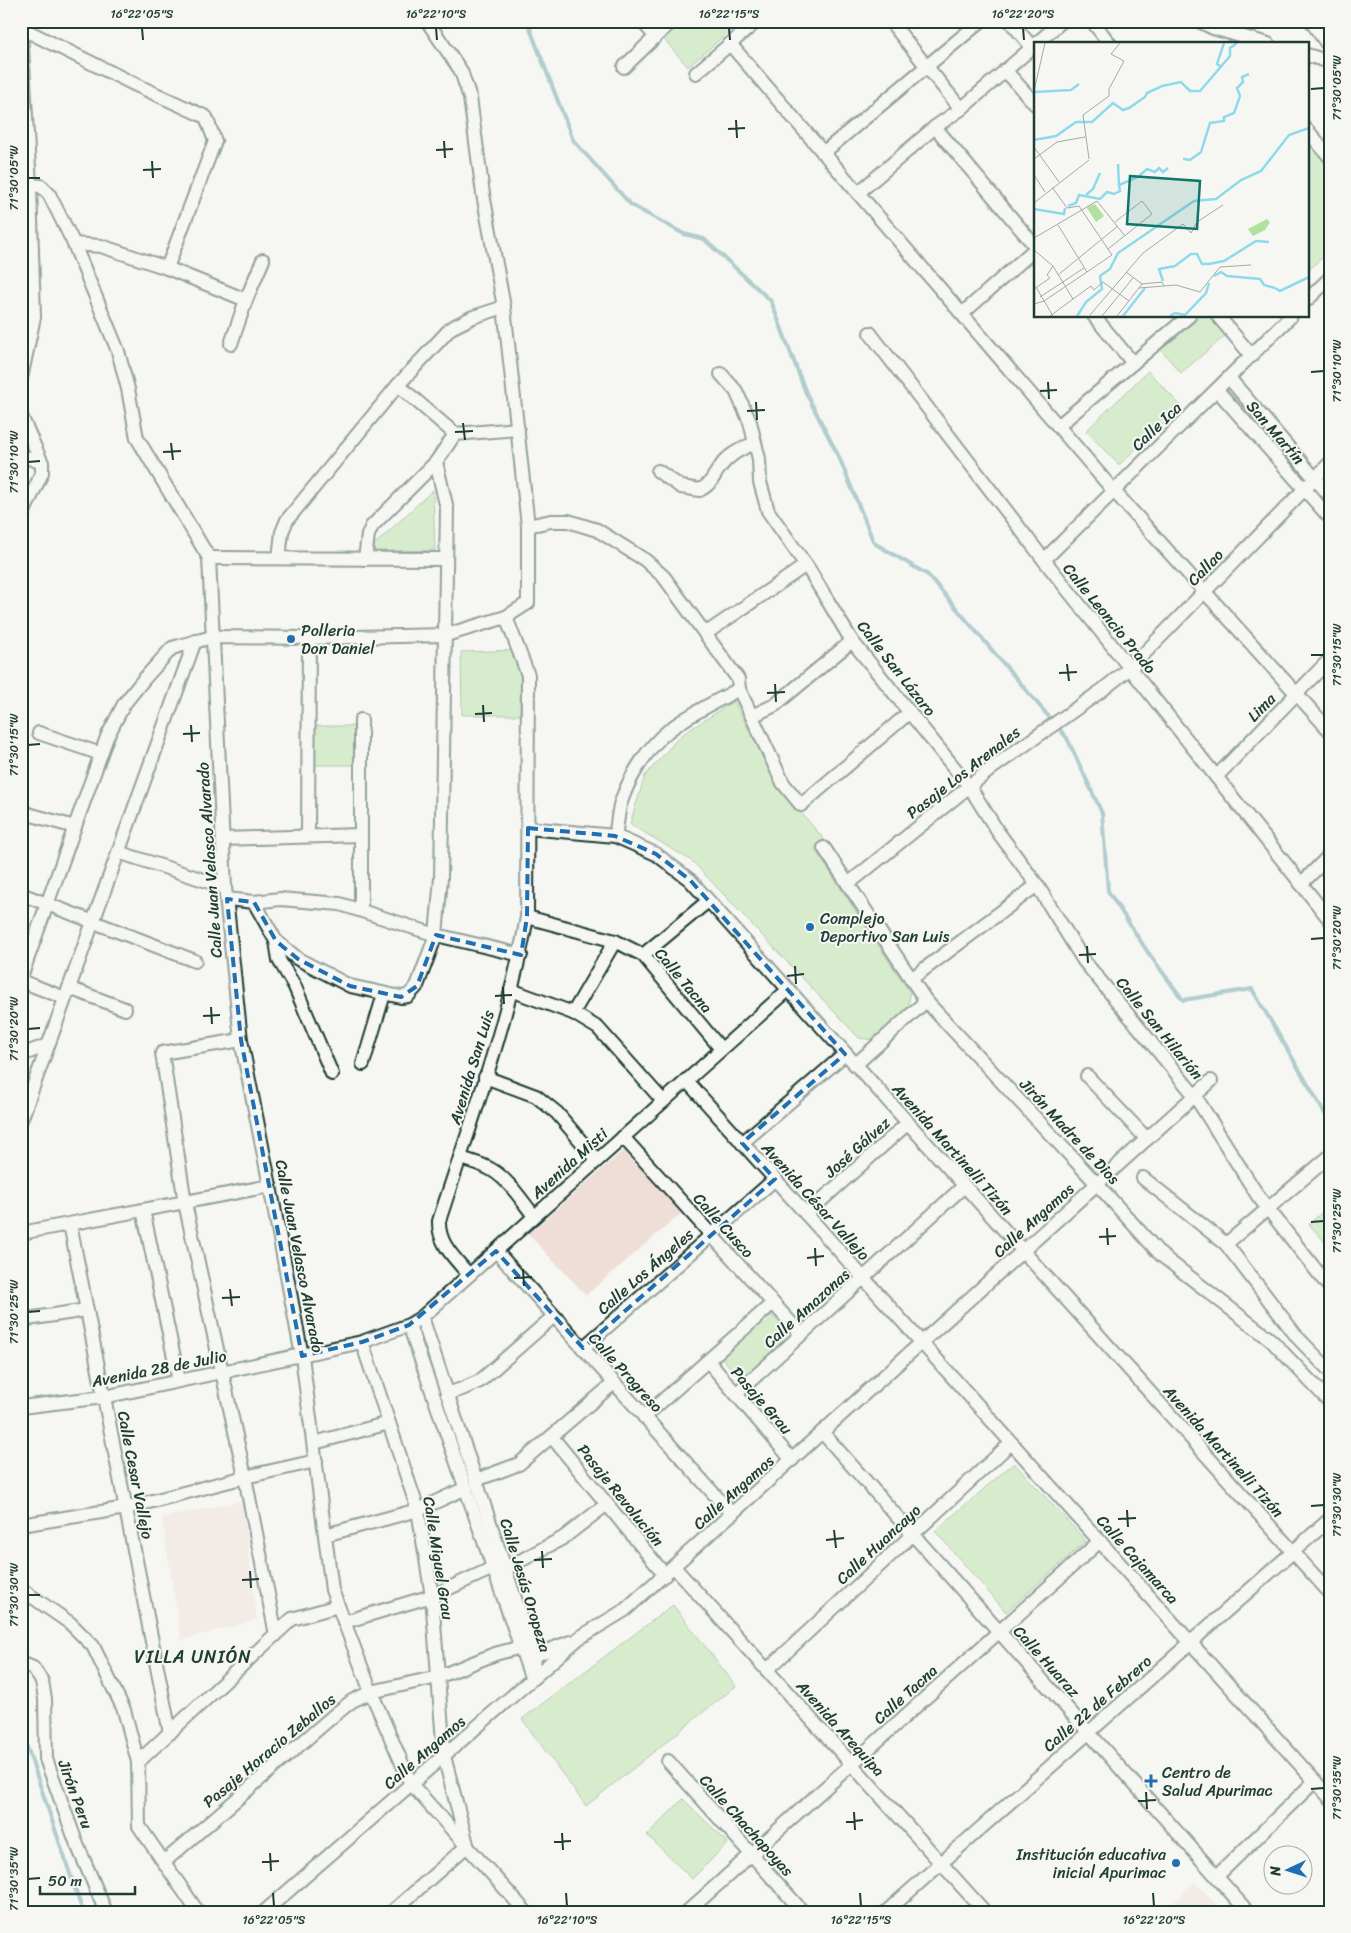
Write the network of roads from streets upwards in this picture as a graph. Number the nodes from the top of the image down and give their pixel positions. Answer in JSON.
{"nodes":[{"id":1,"x":427,"y":21,"type":"edge"},
{"id":2,"x":642,"y":21,"type":"edge"},
{"id":3,"x":672,"y":21,"type":"edge"},
{"id":4,"x":757,"y":21,"type":"edge"},
{"id":5,"x":890,"y":21,"type":"edge"},
{"id":6,"x":981,"y":21,"type":"edge"},
{"id":7,"x":1010,"y":21,"type":"edge"},
{"id":8,"x":1062,"y":21,"type":"edge"},
{"id":9,"x":1092,"y":21,"type":"edge"},
{"id":10,"x":1199,"y":21,"type":"edge"},
{"id":11,"x":1311,"y":21,"type":"edge"},
{"id":12,"x":1214,"y":28,"type":"junction"},
{"id":13,"x":21,"y":32,"type":"edge"},
{"id":14,"x":655,"y":36,"type":"junction"},
{"id":15,"x":1038,"y":42,"type":"edge"},
{"id":16,"x":1108,"y":42,"type":"edge"},
{"id":17,"x":1228,"y":42,"type":"edge"},
{"id":18,"x":1261,"y":42,"type":"edge"},
{"id":19,"x":730,"y":44,"type":"junction"},
{"id":20,"x":1034,"y":45,"type":"edge"},
{"id":21,"x":1330,"y":48,"type":"edge"},
{"id":22,"x":1308,"y":55,"type":"edge"},
{"id":23,"x":1330,"y":62,"type":"edge"},
{"id":24,"x":624,"y":67,"type":"dead end"},
{"id":25,"x":927,"y":67,"type":"junction"},
{"id":26,"x":1005,"y":70,"type":"junction"},
{"id":27,"x":696,"y":73,"type":"dead end"},
{"id":28,"x":1034,"y":103,"type":"edge"},
{"id":29,"x":961,"y":109,"type":"junction"},
{"id":30,"x":24,"y":124,"type":"edge"},
{"id":31,"x":935,"y":127,"type":"junction"},
{"id":32,"x":1308,"y":132,"type":"edge"},
{"id":33,"x":823,"y":153,"type":"junction"},
{"id":34,"x":1330,"y":157,"type":"edge"},
{"id":35,"x":30,"y":185,"type":"junction"},
{"id":36,"x":858,"y":193,"type":"junction"},
{"id":37,"x":74,"y":244,"type":"junction"},
{"id":38,"x":1034,"y":247,"type":"edge"},
{"id":39,"x":1034,"y":249,"type":"edge"},
{"id":40,"x":263,"y":260,"type":"dead end"},
{"id":41,"x":167,"y":268,"type":"junction"},
{"id":42,"x":1330,"y":278,"type":"edge"},
{"id":43,"x":1308,"y":299,"type":"edge"},
{"id":44,"x":246,"y":300,"type":"junction"},
{"id":45,"x":504,"y":306,"type":"junction"},
{"id":46,"x":962,"y":314,"type":"junction"},
{"id":47,"x":1096,"y":318,"type":"edge"},
{"id":48,"x":1187,"y":318,"type":"edge"},
{"id":49,"x":1220,"y":318,"type":"edge"},
{"id":50,"x":1289,"y":318,"type":"edge"},
{"id":51,"x":870,"y":333,"type":"dead end"},
{"id":52,"x":231,"y":344,"type":"dead end"},
{"id":53,"x":1252,"y":356,"type":"junction"},
{"id":54,"x":1133,"y":363,"type":"junction"},
{"id":55,"x":721,"y":374,"type":"dead end"},
{"id":56,"x":21,"y":378,"type":"edge"},
{"id":57,"x":1229,"y":378,"type":"junction"},
{"id":58,"x":398,"y":385,"type":"junction"},
{"id":59,"x":1217,"y":390,"type":"junction"},
{"id":60,"x":21,"y":416,"type":"edge"},
{"id":61,"x":1058,"y":426,"type":"junction"},
{"id":62,"x":518,"y":429,"type":"junction"},
{"id":63,"x":455,"y":434,"type":"junction"},
{"id":64,"x":754,"y":443,"type":"junction"},
{"id":65,"x":21,"y":455,"type":"edge"},
{"id":66,"x":436,"y":462,"type":"junction"},
{"id":67,"x":1330,"y":463,"type":"edge"},
{"id":68,"x":42,"y":464,"type":"junction"},
{"id":69,"x":658,"y":471,"type":"dead end"},
{"id":70,"x":1315,"y":478,"type":"junction"},
{"id":71,"x":1304,"y":489,"type":"junction"},
{"id":72,"x":1113,"y":490,"type":"junction"},
{"id":73,"x":1330,"y":496,"type":"edge"},
{"id":74,"x":21,"y":518,"type":"edge"},
{"id":75,"x":1330,"y":518,"type":"edge"},
{"id":76,"x":528,"y":526,"type":"junction"},
{"id":77,"x":209,"y":558,"type":"junction"},
{"id":78,"x":279,"y":558,"type":"junction"},
{"id":79,"x":365,"y":559,"type":"junction"},
{"id":80,"x":446,"y":559,"type":"junction"},
{"id":81,"x":1044,"y":560,"type":"junction"},
{"id":82,"x":806,"y":565,"type":"junction"},
{"id":83,"x":1204,"y":591,"type":"junction"},
{"id":84,"x":506,"y":617,"type":"junction"},
{"id":85,"x":705,"y":634,"type":"junction"},
{"id":86,"x":446,"y":635,"type":"junction"},
{"id":87,"x":212,"y":637,"type":"junction"},
{"id":88,"x":309,"y":638,"type":"junction"},
{"id":89,"x":194,"y":641,"type":"junction"},
{"id":90,"x":852,"y":641,"type":"junction"},
{"id":91,"x":1330,"y":659,"type":"edge"},
{"id":92,"x":1130,"y":668,"type":"junction"},
{"id":93,"x":738,"y":689,"type":"junction"},
{"id":94,"x":1101,"y":692,"type":"joint"},
{"id":95,"x":1296,"y":694,"type":"junction"},
{"id":96,"x":910,"y":712,"type":"junction"},
{"id":97,"x":752,"y":716,"type":"junction"},
{"id":98,"x":361,"y":720,"type":"dead end"},
{"id":99,"x":1330,"y":731,"type":"edge"},
{"id":100,"x":39,"y":734,"type":"dead end"},
{"id":101,"x":101,"y":754,"type":"junction"},
{"id":102,"x":1216,"y":777,"type":"junction"},
{"id":103,"x":969,"y":786,"type":"junction"},
{"id":104,"x":21,"y":812,"type":"edge"},
{"id":105,"x":75,"y":828,"type":"junction"},
{"id":106,"x":528,"y":828,"type":"junction"},
{"id":107,"x":361,"y":835,"type":"junction"},
{"id":108,"x":308,"y":836,"type":"junction"},
{"id":109,"x":615,"y":836,"type":"junction"},
{"id":110,"x":223,"y":839,"type":"junction"},
{"id":111,"x":824,"y":848,"type":"dead end"},
{"id":112,"x":118,"y":852,"type":"junction"},
{"id":113,"x":1330,"y":855,"type":"edge"},
{"id":114,"x":848,"y":884,"type":"junction"},
{"id":115,"x":1301,"y":884,"type":"junction"},
{"id":116,"x":1037,"y":885,"type":"junction"},
{"id":117,"x":226,"y":893,"type":"junction"},
{"id":118,"x":21,"y":894,"type":"edge"},
{"id":119,"x":708,"y":901,"type":"junction"},
{"id":120,"x":254,"y":902,"type":"junction"},
{"id":121,"x":48,"y":903,"type":"junction"},
{"id":122,"x":361,"y":909,"type":"junction"},
{"id":123,"x":528,"y":917,"type":"junction"},
{"id":124,"x":1330,"y":920,"type":"edge"},
{"id":125,"x":93,"y":922,"type":"junction"},
{"id":126,"x":436,"y":935,"type":"junction"},
{"id":127,"x":276,"y":941,"type":"junction"},
{"id":128,"x":615,"y":941,"type":"junction"},
{"id":129,"x":642,"y":955,"type":"junction"},
{"id":130,"x":521,"y":956,"type":"junction"},
{"id":131,"x":195,"y":961,"type":"dead end"},
{"id":132,"x":21,"y":979,"type":"edge"},
{"id":133,"x":911,"y":979,"type":"junction"},
{"id":134,"x":511,"y":990,"type":"junction"},
{"id":135,"x":788,"y":990,"type":"junction"},
{"id":136,"x":67,"y":993,"type":"junction"},
{"id":137,"x":384,"y":994,"type":"junction"},
{"id":138,"x":926,"y":1001,"type":"junction"},
{"id":139,"x":125,"y":1009,"type":"dead end"},
{"id":140,"x":573,"y":1013,"type":"junction"},
{"id":141,"x":241,"y":1040,"type":"junction"},
{"id":142,"x":48,"y":1045,"type":"junction"},
{"id":143,"x":721,"y":1049,"type":"junction"},
{"id":144,"x":845,"y":1054,"type":"junction"},
{"id":145,"x":21,"y":1055,"type":"edge"},
{"id":146,"x":363,"y":1064,"type":"dead end"},
{"id":147,"x":856,"y":1065,"type":"junction"},
{"id":148,"x":332,"y":1074,"type":"dead end"},
{"id":149,"x":1087,"y":1076,"type":"dead end"},
{"id":150,"x":485,"y":1078,"type":"junction"},
{"id":151,"x":686,"y":1080,"type":"junction"},
{"id":152,"x":1211,"y":1081,"type":"dead end"},
{"id":153,"x":1195,"y":1096,"type":"junction"},
{"id":154,"x":662,"y":1101,"type":"junction"},
{"id":155,"x":21,"y":1120,"type":"edge"},
{"id":156,"x":908,"y":1123,"type":"junction"},
{"id":157,"x":623,"y":1137,"type":"junction"},
{"id":158,"x":1147,"y":1139,"type":"junction"},
{"id":159,"x":742,"y":1143,"type":"junction"},
{"id":160,"x":1330,"y":1156,"type":"edge"},
{"id":161,"x":460,"y":1158,"type":"junction"},
{"id":162,"x":597,"y":1160,"type":"junction"},
{"id":163,"x":1143,"y":1178,"type":"dead end"},
{"id":164,"x":775,"y":1179,"type":"junction"},
{"id":165,"x":1097,"y":1184,"type":"junction"},
{"id":166,"x":270,"y":1186,"type":"junction"},
{"id":167,"x":964,"y":1186,"type":"junction"},
{"id":168,"x":185,"y":1202,"type":"junction"},
{"id":169,"x":143,"y":1210,"type":"junction"},
{"id":170,"x":1268,"y":1210,"type":"junction"},
{"id":171,"x":806,"y":1214,"type":"junction"},
{"id":172,"x":534,"y":1216,"type":"junction"},
{"id":173,"x":70,"y":1224,"type":"junction"},
{"id":174,"x":21,"y":1232,"type":"edge"},
{"id":175,"x":711,"y":1235,"type":"junction"},
{"id":176,"x":1226,"y":1244,"type":"junction"},
{"id":177,"x":496,"y":1251,"type":"junction"},
{"id":178,"x":1023,"y":1251,"type":"junction"},
{"id":179,"x":469,"y":1275,"type":"junction"},
{"id":180,"x":863,"y":1278,"type":"junction"},
{"id":181,"x":1330,"y":1288,"type":"edge"},
{"id":182,"x":773,"y":1303,"type":"junction"},
{"id":183,"x":87,"y":1310,"type":"junction"},
{"id":184,"x":554,"y":1316,"type":"junction"},
{"id":185,"x":422,"y":1317,"type":"junction"},
{"id":186,"x":21,"y":1320,"type":"edge"},
{"id":187,"x":409,"y":1325,"type":"junction"},
{"id":188,"x":801,"y":1334,"type":"junction"},
{"id":189,"x":362,"y":1342,"type":"junction"},
{"id":190,"x":921,"y":1343,"type":"junction"},
{"id":191,"x":582,"y":1348,"type":"junction"},
{"id":192,"x":302,"y":1356,"type":"junction"},
{"id":193,"x":708,"y":1361,"type":"junction"},
{"id":194,"x":1330,"y":1371,"type":"edge"},
{"id":195,"x":221,"y":1372,"type":"junction"},
{"id":196,"x":179,"y":1381,"type":"junction"},
{"id":197,"x":614,"y":1383,"type":"junction"},
{"id":198,"x":447,"y":1394,"type":"junction"},
{"id":199,"x":736,"y":1394,"type":"junction"},
{"id":200,"x":104,"y":1396,"type":"junction"},
{"id":201,"x":1330,"y":1402,"type":"edge"},
{"id":202,"x":21,"y":1407,"type":"edge"},
{"id":203,"x":644,"y":1417,"type":"junction"},
{"id":204,"x":389,"y":1423,"type":"junction"},
{"id":205,"x":822,"y":1432,"type":"junction"},
{"id":206,"x":552,"y":1437,"type":"junction"},
{"id":207,"x":314,"y":1443,"type":"junction"},
{"id":208,"x":1011,"y":1443,"type":"junction"},
{"id":209,"x":792,"y":1460,"type":"junction"},
{"id":210,"x":316,"y":1461,"type":"junction"},
{"id":211,"x":245,"y":1477,"type":"junction"},
{"id":212,"x":471,"y":1484,"type":"junction"},
{"id":213,"x":607,"y":1504,"type":"junction"},
{"id":214,"x":126,"y":1508,"type":"junction"},
{"id":215,"x":418,"y":1510,"type":"junction"},
{"id":216,"x":732,"y":1514,"type":"junction"},
{"id":217,"x":1330,"y":1519,"type":"edge"},
{"id":218,"x":21,"y":1525,"type":"edge"},
{"id":219,"x":913,"y":1534,"type":"junction"},
{"id":220,"x":325,"y":1535,"type":"junction"},
{"id":221,"x":1100,"y":1541,"type":"junction"},
{"id":222,"x":1293,"y":1552,"type":"junction"},
{"id":223,"x":499,"y":1568,"type":"junction"},
{"id":224,"x":669,"y":1571,"type":"junction"},
{"id":225,"x":21,"y":1589,"type":"edge"},
{"id":226,"x":1330,"y":1593,"type":"edge"},
{"id":227,"x":432,"y":1596,"type":"junction"},
{"id":228,"x":338,"y":1606,"type":"junction"},
{"id":229,"x":344,"y":1622,"type":"junction"},
{"id":230,"x":999,"y":1632,"type":"junction"},
{"id":231,"x":276,"y":1635,"type":"junction"},
{"id":232,"x":579,"y":1638,"type":"junction"},
{"id":233,"x":1190,"y":1642,"type":"junction"},
{"id":234,"x":526,"y":1654,"type":"junction"},
{"id":235,"x":21,"y":1663,"type":"edge"},
{"id":236,"x":766,"y":1670,"type":"junction"},
{"id":237,"x":438,"y":1677,"type":"junction"},
{"id":238,"x":532,"y":1679,"type":"junction"},
{"id":239,"x":371,"y":1692,"type":"junction"},
{"id":240,"x":1089,"y":1732,"type":"junction"},
{"id":241,"x":170,"y":1733,"type":"junction"},
{"id":242,"x":444,"y":1756,"type":"junction"},
{"id":243,"x":668,"y":1761,"type":"dead end"},
{"id":244,"x":138,"y":1762,"type":"junction"},
{"id":245,"x":852,"y":1764,"type":"junction"},
{"id":246,"x":1315,"y":1781,"type":"junction"},
{"id":247,"x":411,"y":1784,"type":"junction"},
{"id":248,"x":1330,"y":1798,"type":"edge"},
{"id":249,"x":467,"y":1846,"type":"junction"},
{"id":250,"x":752,"y":1854,"type":"junction"},
{"id":251,"x":164,"y":1862,"type":"junction"},
{"id":252,"x":941,"y":1863,"type":"junction"},
{"id":253,"x":1216,"y":1876,"type":"junction"},
{"id":254,"x":396,"y":1911,"type":"edge"},
{"id":255,"x":106,"y":1912,"type":"edge"},
{"id":256,"x":198,"y":1912,"type":"edge"},
{"id":257,"x":264,"y":1912,"type":"edge"},
{"id":258,"x":526,"y":1912,"type":"edge"},
{"id":259,"x":688,"y":1912,"type":"edge"},
{"id":260,"x":803,"y":1912,"type":"edge"},
{"id":261,"x":886,"y":1912,"type":"edge"},
{"id":262,"x":985,"y":1912,"type":"edge"},
{"id":263,"x":1248,"y":1912,"type":"edge"}],
"edges":[{"from":1,"to":45,"type":"street"},
{"from":2,"to":14,"type":"street"},
{"from":3,"to":14,"type":"street"},
{"from":4,"to":19,"type":"street"},
{"from":5,"to":25,"type":"street"},
{"from":6,"to":25,"type":"street"},
{"from":7,"to":20,"type":"street"},
{"from":8,"to":15,"type":"street"},
{"from":9,"to":16,"type":"street"},
{"from":10,"to":12,"type":"street"},
{"from":11,"to":21,"type":"street"},
{"from":12,"to":17,"type":"street"},
{"from":12,"to":18,"type":"street"},
{"from":13,"to":30,"type":"street"},
{"from":13,"to":41,"type":"street"},
{"from":14,"to":24,"type":"street"},
{"from":19,"to":27,"type":"street"},
{"from":19,"to":33,"type":"street"},
{"from":20,"to":26,"type":"street"},
{"from":22,"to":23,"type":"street"},
{"from":25,"to":29,"type":"street"},
{"from":25,"to":33,"type":"street"},
{"from":26,"to":28,"type":"street"},
{"from":26,"to":29,"type":"street"},
{"from":29,"to":31,"type":"street"},
{"from":30,"to":35,"type":"street"},
{"from":31,"to":36,"type":"street"},
{"from":31,"to":38,"type":"street"},
{"from":32,"to":34,"type":"street"},
{"from":33,"to":36,"type":"street"},
{"from":35,"to":37,"type":"street"},
{"from":35,"to":56,"type":"street"},
{"from":36,"to":46,"type":"street"},
{"from":37,"to":41,"type":"street"},
{"from":37,"to":77,"type":"street"},
{"from":39,"to":46,"type":"street"},
{"from":40,"to":44,"type":"street"},
{"from":41,"to":44,"type":"street"},
{"from":42,"to":43,"type":"street"},
{"from":44,"to":52,"type":"street"},
{"from":45,"to":58,"type":"street"},
{"from":45,"to":62,"type":"street"},
{"from":46,"to":61,"type":"street"},
{"from":47,"to":54,"type":"street"},
{"from":48,"to":54,"type":"street"},
{"from":49,"to":53,"type":"street"},
{"from":50,"to":53,"type":"street","name":"Calle Ica"},
{"from":51,"to":81,"type":"street","name":"Calle Leoncio Prado"},
{"from":53,"to":57,"type":"street","name":"Calle Ica"},
{"from":54,"to":61,"type":"street"},
{"from":55,"to":64,"type":"street","name":"Calle San Lázaro"},
{"from":57,"to":59,"type":"street","name":"Calle Ica"},
{"from":57,"to":70,"type":"street","name":"San Martín"},
{"from":58,"to":63,"type":"street"},
{"from":58,"to":78,"type":"street"},
{"from":59,"to":71,"type":"street","name":"San Martín"},
{"from":59,"to":72,"type":"street","name":"Calle Ica"},
{"from":60,"to":68,"type":"street"},
{"from":61,"to":72,"type":"street"},
{"from":62,"to":63,"type":"street"},
{"from":62,"to":76,"type":"street"},
{"from":63,"to":66,"type":"street"},
{"from":64,"to":69,"type":"street"},
{"from":64,"to":82,"type":"street","name":"Calle San Lázaro"},
{"from":65,"to":68,"type":"street"},
{"from":66,"to":79,"type":"street"},
{"from":66,"to":80,"type":"street"},
{"from":67,"to":70,"type":"street","name":"Callao"},
{"from":68,"to":74,"type":"street"},
{"from":70,"to":71,"type":"street","name":"Callao"},
{"from":70,"to":73,"type":"street","name":"San Martín"},
{"from":71,"to":75,"type":"street","name":"San Martín"},
{"from":71,"to":83,"type":"street","name":"Callao"},
{"from":72,"to":81,"type":"street","name":"Calle Ica"},
{"from":72,"to":83,"type":"street"},
{"from":76,"to":84,"type":"street"},
{"from":76,"to":85,"type":"street"},
{"from":77,"to":78,"type":"street"},
{"from":77,"to":87,"type":"street","name":"Calle Juan Velasco Alvarado"},
{"from":78,"to":79,"type":"street"},
{"from":79,"to":80,"type":"street"},
{"from":80,"to":86,"type":"street"},
{"from":81,"to":92,"type":"street","name":"Calle Leoncio Prado"},
{"from":82,"to":85,"type":"street"},
{"from":82,"to":90,"type":"street","name":"Calle San Lázaro"},
{"from":83,"to":92,"type":"street","name":"Callao"},
{"from":83,"to":95,"type":"street"},
{"from":84,"to":86,"type":"street"},
{"from":84,"to":106,"type":"street","name":"Avenida San Luis"},
{"from":85,"to":93,"type":"street"},
{"from":86,"to":88,"type":"street"},
{"from":86,"to":126,"type":"street"},
{"from":87,"to":88,"type":"street"},
{"from":87,"to":89,"type":"street"},
{"from":87,"to":110,"type":"street","name":"Calle Juan Velasco Alvarado"},
{"from":88,"to":108,"type":"street"},
{"from":89,"to":101,"type":"street"},
{"from":89,"to":112,"type":"street"},
{"from":90,"to":96,"type":"street","name":"Calle San Lázaro"},
{"from":90,"to":97,"type":"street"},
{"from":91,"to":95,"type":"street","name":"Lima"},
{"from":92,"to":94,"type":"street","name":"Callao"},
{"from":92,"to":102,"type":"street","name":"Calle Leoncio Prado"},
{"from":93,"to":97,"type":"street"},
{"from":93,"to":109,"type":"street"},
{"from":94,"to":103,"type":"street","name":"Pasaje Los Arenales"},
{"from":95,"to":99,"type":"street"},
{"from":95,"to":102,"type":"street","name":"Lima"},
{"from":96,"to":97,"type":"street"},
{"from":96,"to":103,"type":"street","name":"Calle San Lázaro"},
{"from":98,"to":107,"type":"street"},
{"from":100,"to":101,"type":"street"},
{"from":101,"to":105,"type":"street"},
{"from":102,"to":115,"type":"street","name":"Calle Leoncio Prado"},
{"from":103,"to":114,"type":"street","name":"Pasaje Los Arenales"},
{"from":103,"to":116,"type":"street","name":"Calle San Hilarión"},
{"from":104,"to":105,"type":"street"},
{"from":105,"to":121,"type":"street"},
{"from":106,"to":109,"type":"street","name":"Avenida Martinelli Tizón"},
{"from":106,"to":123,"type":"street","name":"Avenida San Luis"},
{"from":107,"to":108,"type":"street"},
{"from":107,"to":122,"type":"street"},
{"from":108,"to":110,"type":"street"},
{"from":109,"to":119,"type":"street","name":"Avenida Martinelli Tizón"},
{"from":110,"to":117,"type":"street","name":"Calle Juan Velasco Alvarado"},
{"from":111,"to":114,"type":"street","name":"Jirón Madre de Dios"},
{"from":112,"to":117,"type":"street"},
{"from":112,"to":125,"type":"street"},
{"from":113,"to":115,"type":"street"},
{"from":114,"to":133,"type":"street","name":"Jirón Madre de Dios"},
{"from":115,"to":124,"type":"street","name":"Calle Leoncio Prado"},
{"from":116,"to":133,"type":"street"},
{"from":116,"to":153,"type":"street","name":"Calle San Hilarión"},
{"from":117,"to":120,"type":"street"},
{"from":117,"to":141,"type":"street","name":"Calle Juan Velasco Alvarado"},
{"from":118,"to":121,"type":"street"},
{"from":119,"to":129,"type":"street"},
{"from":119,"to":135,"type":"street","name":"Avenida Martinelli Tizón"},
{"from":120,"to":122,"type":"street"},
{"from":120,"to":127,"type":"street"},
{"from":121,"to":125,"type":"street"},
{"from":121,"to":132,"type":"street"},
{"from":122,"to":126,"type":"street"},
{"from":123,"to":128,"type":"street","name":"Calle Tacna"},
{"from":123,"to":130,"type":"street","name":"Avenida San Luis"},
{"from":125,"to":131,"type":"street"},
{"from":125,"to":136,"type":"street"},
{"from":126,"to":130,"type":"street"},
{"from":126,"to":137,"type":"street"},
{"from":127,"to":137,"type":"street"},
{"from":127,"to":148,"type":"street"},
{"from":128,"to":129,"type":"street","name":"Calle Tacna"},
{"from":128,"to":140,"type":"street"},
{"from":129,"to":143,"type":"street","name":"Calle Tacna"},
{"from":130,"to":134,"type":"street","name":"Avenida San Luis"},
{"from":132,"to":136,"type":"street"},
{"from":133,"to":138,"type":"street","name":"Jirón Madre de Dios"},
{"from":134,"to":140,"type":"street"},
{"from":134,"to":150,"type":"street","name":"Avenida San Luis"},
{"from":135,"to":143,"type":"street","name":"Avenida Misti"},
{"from":135,"to":144,"type":"street","name":"Avenida Martinelli Tizón"},
{"from":136,"to":139,"type":"street"},
{"from":136,"to":142,"type":"street"},
{"from":137,"to":146,"type":"street"},
{"from":138,"to":147,"type":"street"},
{"from":138,"to":165,"type":"street","name":"Jirón Madre de Dios"},
{"from":140,"to":154,"type":"street"},
{"from":141,"to":166,"type":"street","name":"Calle Juan Velasco Alvarado"},
{"from":141,"to":168,"type":"street"},
{"from":142,"to":145,"type":"street"},
{"from":142,"to":155,"type":"street"},
{"from":143,"to":151,"type":"street","name":"Avenida Misti"},
{"from":144,"to":147,"type":"street","name":"Avenida Martinelli Tizón"},
{"from":144,"to":159,"type":"street"},
{"from":147,"to":156,"type":"street","name":"Avenida Martinelli Tizón"},
{"from":149,"to":158,"type":"street"},
{"from":150,"to":161,"type":"street","name":"Avenida San Luis"},
{"from":150,"to":162,"type":"street"},
{"from":151,"to":154,"type":"street","name":"Avenida Misti"},
{"from":151,"to":159,"type":"street","name":"Avenida César Vallejo"},
{"from":152,"to":153,"type":"street","name":"Calle Angamos"},
{"from":153,"to":158,"type":"street","name":"Calle Angamos"},
{"from":153,"to":170,"type":"street","name":"Calle San Hilarión"},
{"from":154,"to":157,"type":"street","name":"Avenida Misti"},
{"from":156,"to":167,"type":"street","name":"Avenida Martinelli Tizón"},
{"from":156,"to":171,"type":"street","name":"José Gálvez"},
{"from":157,"to":162,"type":"street","name":"Avenida Misti"},
{"from":157,"to":175,"type":"street","name":"Calle Cusco"},
{"from":158,"to":165,"type":"street","name":"Calle Angamos"},
{"from":159,"to":164,"type":"street","name":"Avenida César Vallejo"},
{"from":160,"to":170,"type":"street"},
{"from":161,"to":172,"type":"street"},
{"from":161,"to":179,"type":"street","name":"Avenida San Luis"},
{"from":162,"to":172,"type":"street","name":"Avenida Misti"},
{"from":163,"to":176,"type":"street"},
{"from":164,"to":171,"type":"street","name":"Avenida César Vallejo"},
{"from":164,"to":175,"type":"street","name":"Calle Los Ángeles"},
{"from":165,"to":178,"type":"street","name":"Calle Angamos"},
{"from":165,"to":201,"type":"street","name":"Jirón Madre de Dios"},
{"from":166,"to":168,"type":"street"},
{"from":166,"to":192,"type":"street","name":"Calle Juan Velasco Alvarado"},
{"from":167,"to":178,"type":"street","name":"Avenida Martinelli Tizón"},
{"from":167,"to":180,"type":"street","name":"Calle Amazonas"},
{"from":168,"to":169,"type":"street"},
{"from":168,"to":195,"type":"street"},
{"from":169,"to":173,"type":"street"},
{"from":169,"to":196,"type":"street"},
{"from":170,"to":176,"type":"street"},
{"from":170,"to":181,"type":"street","name":"Calle San Hilarión"},
{"from":171,"to":180,"type":"street","name":"Avenida César Vallejo"},
{"from":172,"to":177,"type":"street","name":"Avenida Misti"},
{"from":173,"to":174,"type":"street"},
{"from":173,"to":183,"type":"street","name":"Calle Cesar Vallejo"},
{"from":175,"to":182,"type":"street","name":"Calle Cusco"},
{"from":175,"to":191,"type":"street","name":"Calle Los Ángeles"},
{"from":176,"to":194,"type":"street"},
{"from":177,"to":179,"type":"street","name":"Avenida Misti"},
{"from":177,"to":184,"type":"street","name":"Calle Progreso"},
{"from":178,"to":190,"type":"street","name":"Calle Angamos"},
{"from":178,"to":222,"type":"street","name":"Avenida Martinelli Tizón"},
{"from":179,"to":185,"type":"street","name":"Avenida Misti"},
{"from":180,"to":188,"type":"street","name":"Calle Amazonas"},
{"from":180,"to":190,"type":"street","name":"Avenida César Vallejo"},
{"from":182,"to":188,"type":"street","name":"Calle Cusco"},
{"from":182,"to":193,"type":"street","name":"Calle Amazonas"},
{"from":183,"to":186,"type":"street"},
{"from":183,"to":200,"type":"street","name":"Calle Cesar Vallejo"},
{"from":184,"to":191,"type":"street","name":"Calle Progreso"},
{"from":184,"to":198,"type":"street"},
{"from":185,"to":187,"type":"street","name":"Avenida Misti"},
{"from":185,"to":198,"type":"street","name":"Calle Jesús Oropeza"},
{"from":187,"to":189,"type":"street","name":"Avenida Misti"},
{"from":187,"to":212,"type":"street","name":"Calle Jesús Oropeza"},
{"from":188,"to":199,"type":"street","name":"Calle Amazonas"},
{"from":189,"to":192,"type":"street","name":"Avenida 28 de Julio"},
{"from":189,"to":204,"type":"street","name":"Calle Miguel Grau"},
{"from":190,"to":205,"type":"street","name":"Calle Angamos"},
{"from":190,"to":208,"type":"street","name":"Calle Cajamarca"},
{"from":191,"to":197,"type":"street","name":"Calle Progreso"},
{"from":192,"to":195,"type":"street","name":"Avenida 28 de Julio"},
{"from":192,"to":207,"type":"street","name":"Calle Juan Velasco Alvarado"},
{"from":193,"to":199,"type":"street","name":"Pasaje Grau"},
{"from":193,"to":203,"type":"street","name":"Calle Amazonas"},
{"from":195,"to":196,"type":"street","name":"Avenida 28 de Julio"},
{"from":195,"to":211,"type":"street"},
{"from":196,"to":200,"type":"street","name":"Avenida 28 de Julio"},
{"from":197,"to":203,"type":"street","name":"Calle Progreso"},
{"from":197,"to":206,"type":"street"},
{"from":198,"to":212,"type":"street","name":"Calle Jesús Oropeza"},
{"from":199,"to":209,"type":"street","name":"Pasaje Grau"},
{"from":200,"to":202,"type":"street","name":"Avenida 28 de Julio"},
{"from":200,"to":214,"type":"street","name":"Calle Cesar Vallejo"},
{"from":203,"to":216,"type":"street","name":"Calle Progreso"},
{"from":204,"to":207,"type":"street"},
{"from":204,"to":215,"type":"street","name":"Calle Miguel Grau"},
{"from":205,"to":209,"type":"street","name":"Calle Angamos"},
{"from":205,"to":219,"type":"street","name":"Calle Huaraz"},
{"from":206,"to":212,"type":"street"},
{"from":206,"to":213,"type":"street","name":"Pasaje Revolución"},
{"from":207,"to":210,"type":"street","name":"Calle Juan Velasco Alvarado"},
{"from":208,"to":219,"type":"street","name":"Calle Huancayo"},
{"from":208,"to":221,"type":"street","name":"Calle Cajamarca"},
{"from":209,"to":216,"type":"street","name":"Calle Angamos"},
{"from":210,"to":211,"type":"street"},
{"from":210,"to":220,"type":"street","name":"Calle Juan Velasco Alvarado"},
{"from":211,"to":214,"type":"street"},
{"from":211,"to":231,"type":"street"},
{"from":212,"to":215,"type":"street"},
{"from":212,"to":223,"type":"street","name":"Calle Jesús Oropeza"},
{"from":213,"to":223,"type":"street"},
{"from":213,"to":224,"type":"street","name":"Pasaje Revolución"},
{"from":214,"to":218,"type":"street"},
{"from":214,"to":241,"type":"street","name":"Calle Cesar Vallejo"},
{"from":215,"to":220,"type":"street"},
{"from":215,"to":227,"type":"street","name":"Calle Miguel Grau"},
{"from":216,"to":224,"type":"street","name":"Calle Angamos"},
{"from":217,"to":222,"type":"street","name":"Calle 22 de Febrero"},
{"from":219,"to":230,"type":"street","name":"Calle Huaraz"},
{"from":219,"to":236,"type":"street","name":"Calle Huancayo"},
{"from":220,"to":228,"type":"street","name":"Calle Juan Velasco Alvarado"},
{"from":221,"to":230,"type":"street","name":"Calle Tacna"},
{"from":221,"to":233,"type":"street","name":"Calle Cajamarca"},
{"from":222,"to":226,"type":"street","name":"Avenida Martinelli Tizón"},
{"from":222,"to":233,"type":"street","name":"Calle 22 de Febrero"},
{"from":223,"to":227,"type":"street"},
{"from":223,"to":234,"type":"street","name":"Calle Jesús Oropeza"},
{"from":224,"to":232,"type":"street","name":"Calle Angamos"},
{"from":224,"to":236,"type":"street","name":"Avenida Arequipa"},
{"from":225,"to":244,"type":"street"},
{"from":227,"to":229,"type":"street"},
{"from":227,"to":237,"type":"street","name":"Calle Miguel Grau"},
{"from":228,"to":229,"type":"street","name":"Calle Juan Velasco Alvarado"},
{"from":228,"to":231,"type":"street"},
{"from":229,"to":239,"type":"street","name":"Calle Juan Velasco Alvarado"},
{"from":230,"to":240,"type":"street","name":"Calle Huaraz"},
{"from":230,"to":245,"type":"street","name":"Calle Tacna"},
{"from":231,"to":241,"type":"street"},
{"from":232,"to":234,"type":"street","name":"Pasaje Horacio Zeballos"},
{"from":232,"to":238,"type":"street","name":"Calle Angamos"},
{"from":233,"to":240,"type":"street","name":"Calle 22 de Febrero"},
{"from":233,"to":246,"type":"street","name":"Calle Cajamarca"},
{"from":234,"to":237,"type":"street","name":"Pasaje Horacio Zeballos"},
{"from":234,"to":238,"type":"street","name":"Calle Jesús Oropeza"},
{"from":235,"to":255,"type":"street","name":"Jirón Peru"},
{"from":236,"to":245,"type":"street","name":"Avenida Arequipa"},
{"from":237,"to":239,"type":"street","name":"Pasaje Horacio Zeballos"},
{"from":237,"to":242,"type":"street","name":"Calle Miguel Grau"},
{"from":238,"to":242,"type":"street","name":"Calle Angamos"},
{"from":239,"to":247,"type":"street","name":"Calle Juan Velasco Alvarado"},
{"from":239,"to":251,"type":"street","name":"Pasaje Horacio Zeballos"},
{"from":240,"to":252,"type":"street","name":"Calle 22 de Febrero"},
{"from":240,"to":253,"type":"street","name":"Calle Huaraz"},
{"from":241,"to":244,"type":"street"},
{"from":242,"to":247,"type":"street","name":"Calle Angamos"},
{"from":242,"to":249,"type":"street","name":"Calle Miguel Grau"},
{"from":243,"to":250,"type":"street","name":"Calle Chachapoyas"},
{"from":244,"to":251,"type":"street"},
{"from":245,"to":250,"type":"street","name":"Calle Tacna"},
{"from":245,"to":252,"type":"street","name":"Avenida Arequipa"},
{"from":246,"to":248,"type":"street","name":"Calle Cajamarca"},
{"from":246,"to":253,"type":"street"},
{"from":247,"to":249,"type":"street","name":"Calle Juan Velasco Alvarado"},
{"from":247,"to":257,"type":"street","name":"Calle Angamos"},
{"from":249,"to":254,"type":"street"},
{"from":249,"to":258,"type":"street","name":"Calle Juan Velasco Alvarado"},
{"from":250,"to":259,"type":"street","name":"Calle Tacna"},
{"from":250,"to":260,"type":"street","name":"Calle Chachapoyas"},
{"from":251,"to":256,"type":"street"},
{"from":252,"to":261,"type":"street","name":"Calle 22 de Febrero"},
{"from":252,"to":262,"type":"street","name":"Avenida Arequipa"},
{"from":253,"to":263,"type":"street","name":"Calle Huaraz"}]}
